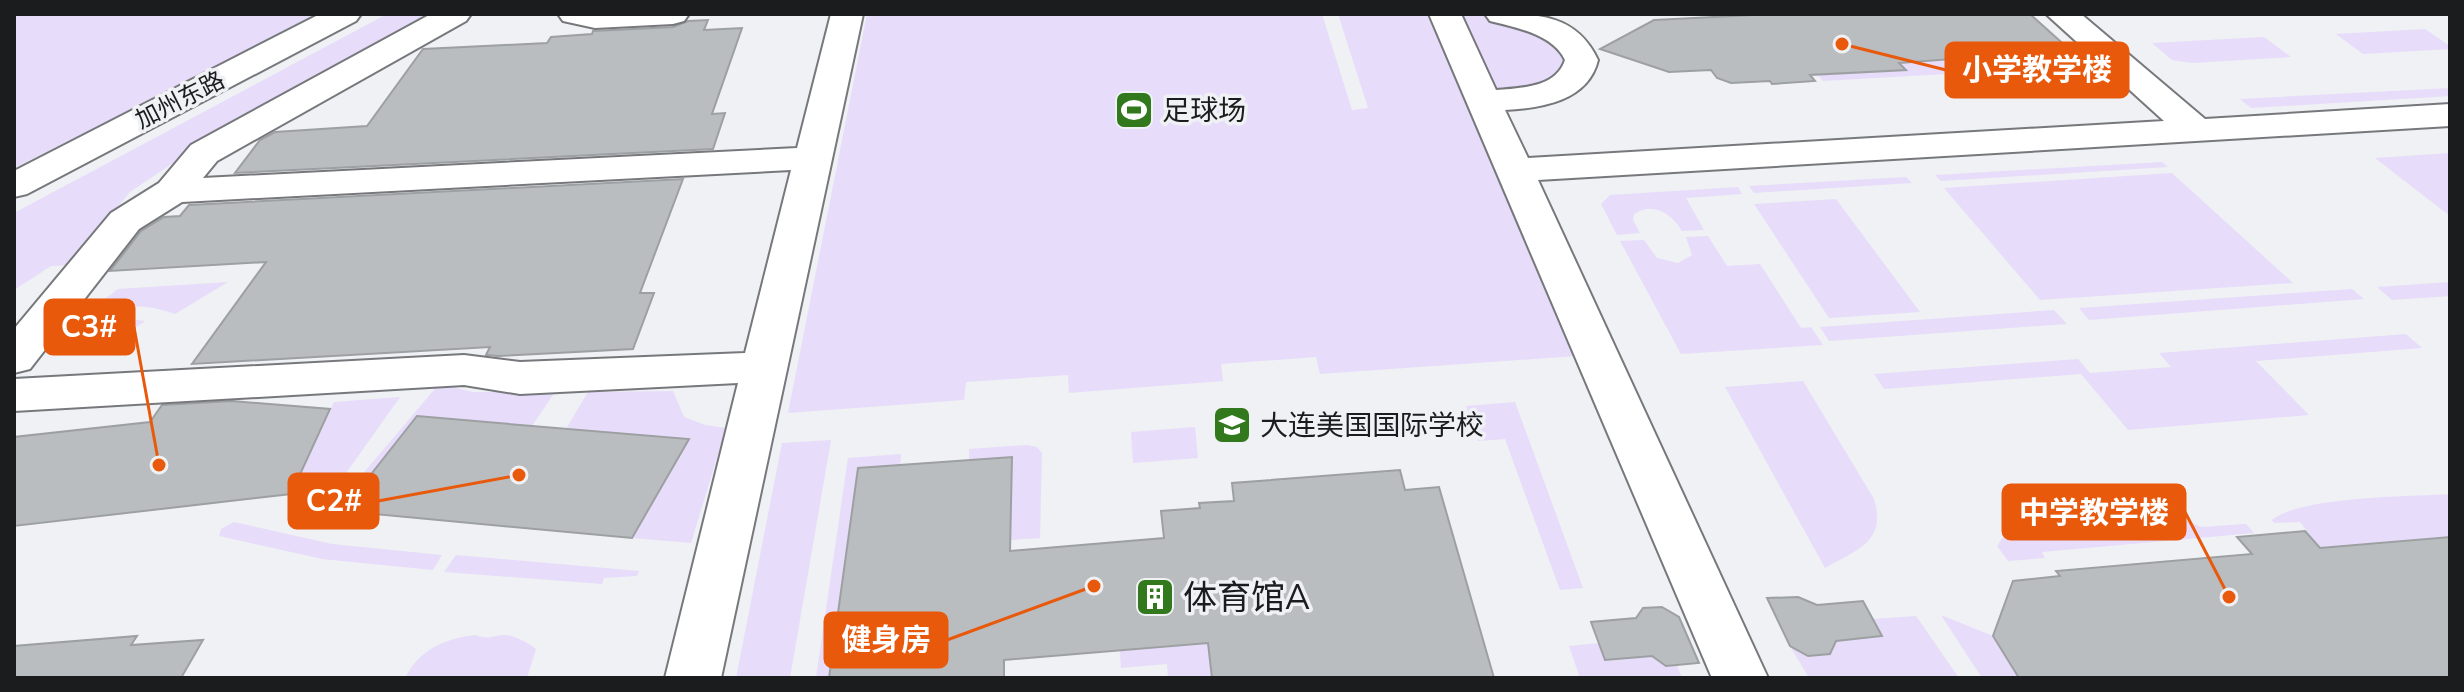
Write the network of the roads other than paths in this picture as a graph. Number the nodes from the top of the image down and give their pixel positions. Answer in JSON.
{"nodes":[{"id":1,"x":345,"y":14,"type":"edge"},
{"id":2,"x":455,"y":14,"type":"edge"},
{"id":3,"x":574,"y":14,"type":"edge"},
{"id":4,"x":673,"y":14,"type":"edge"},
{"id":5,"x":847,"y":14,"type":"edge"},
{"id":6,"x":1455,"y":14,"type":"edge"},
{"id":7,"x":1501,"y":14,"type":"edge"},
{"id":8,"x":2062,"y":14,"type":"edge"},
{"id":9,"x":1484,"y":101,"type":"junction"},
{"id":10,"x":2450,"y":115,"type":"edge"},
{"id":11,"x":2195,"y":129,"type":"junction"},
{"id":12,"x":813,"y":158,"type":"junction"},
{"id":13,"x":1515,"y":170,"type":"junction"},
{"id":14,"x":14,"y":186,"type":"edge"},
{"id":15,"x":173,"y":191,"type":"junction"},
{"id":16,"x":14,"y":358,"type":"edge"},
{"id":17,"x":764,"y":367,"type":"junction"},
{"id":18,"x":14,"y":395,"type":"edge"},
{"id":19,"x":693,"y":678,"type":"edge"},
{"id":20,"x":1740,"y":678,"type":"edge"}],
"edges":[{"from":1,"to":14,"type":"street","name":"加州东路"},
{"from":2,"to":15,"type":"street"},
{"from":3,"to":4,"type":"street"},
{"from":5,"to":12,"type":"street"},
{"from":6,"to":9,"type":"street"},
{"from":7,"to":9,"type":"street"},
{"from":8,"to":11,"type":"street"},
{"from":9,"to":13,"type":"street"},
{"from":10,"to":11,"type":"street"},
{"from":11,"to":13,"type":"street"},
{"from":12,"to":15,"type":"street"},
{"from":12,"to":17,"type":"street"},
{"from":13,"to":20,"type":"street"},
{"from":15,"to":16,"type":"street"},
{"from":17,"to":18,"type":"street"},
{"from":17,"to":19,"type":"street"}]}
